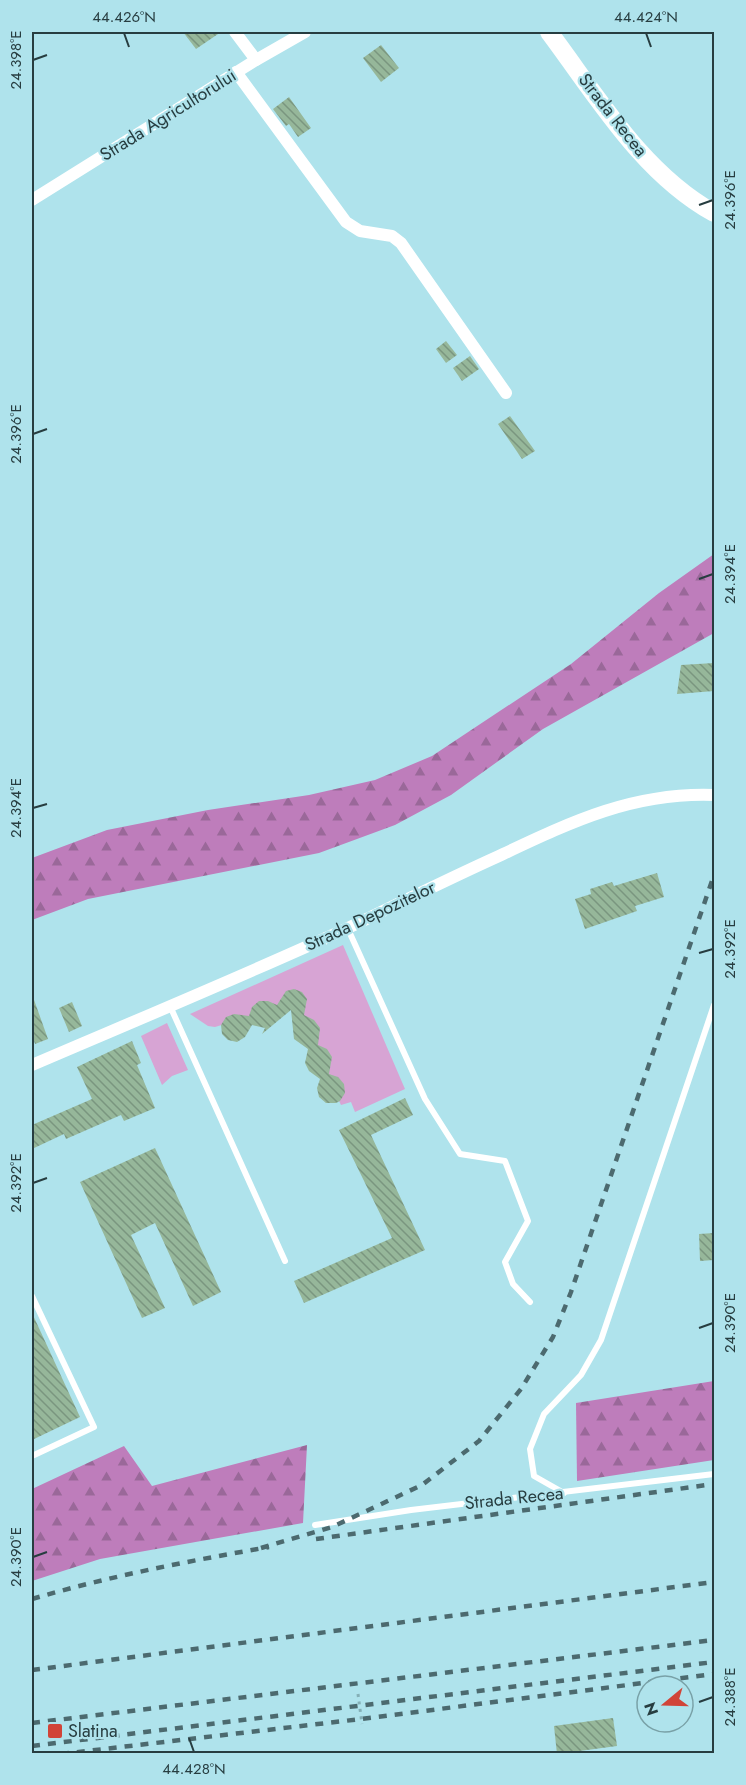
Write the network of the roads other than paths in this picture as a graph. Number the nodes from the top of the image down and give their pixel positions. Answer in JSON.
{"nodes":[{"id":1,"x":235,"y":32,"type":"edge"},
{"id":2,"x":305,"y":32,"type":"edge"},
{"id":3,"x":549,"y":32,"type":"edge"},
{"id":4,"x":256,"y":60,"type":"junction"},
{"id":5,"x":236,"y":72,"type":"junction"},
{"id":6,"x":32,"y":200,"type":"edge"},
{"id":7,"x":714,"y":213,"type":"edge"},
{"id":8,"x":506,"y":393,"type":"dead end"},
{"id":9,"x":714,"y":795,"type":"edge"},
{"id":10,"x":348,"y":928,"type":"junction"},
{"id":11,"x":714,"y":1005,"type":"edge"},
{"id":12,"x":170,"y":1006,"type":"junction"},
{"id":13,"x":32,"y":1065,"type":"edge"},
{"id":14,"x":285,"y":1261,"type":"dead end"},
{"id":15,"x":32,"y":1296,"type":"edge"},
{"id":16,"x":530,"y":1302,"type":"dead end"},
{"id":17,"x":32,"y":1456,"type":"edge"},
{"id":18,"x":714,"y":1474,"type":"edge"},
{"id":19,"x":564,"y":1493,"type":"junction"},
{"id":20,"x":315,"y":1525,"type":"dead end"}],
"edges":[{"from":1,"to":4,"type":"street"},
{"from":2,"to":4,"type":"street","name":"Strada Agricultorului"},
{"from":3,"to":7,"type":"main road","name":"Strada Recea"},
{"from":4,"to":5,"type":"street","name":"Strada Agricultorului"},
{"from":5,"to":6,"type":"street","name":"Strada Agricultorului"},
{"from":5,"to":8,"type":"street"},
{"from":9,"to":10,"type":"street","name":"Strada Depozitelor"},
{"from":10,"to":12,"type":"street","name":"Strada Depozitelor"},
{"from":10,"to":16,"type":"lane"},
{"from":11,"to":19,"type":"lane"},
{"from":12,"to":13,"type":"street","name":"Strada Depozitelor"},
{"from":12,"to":14,"type":"lane"},
{"from":15,"to":17,"type":"lane"},
{"from":18,"to":19,"type":"lane","name":"Strada Recea"},
{"from":19,"to":20,"type":"lane","name":"Strada Recea"}]}
